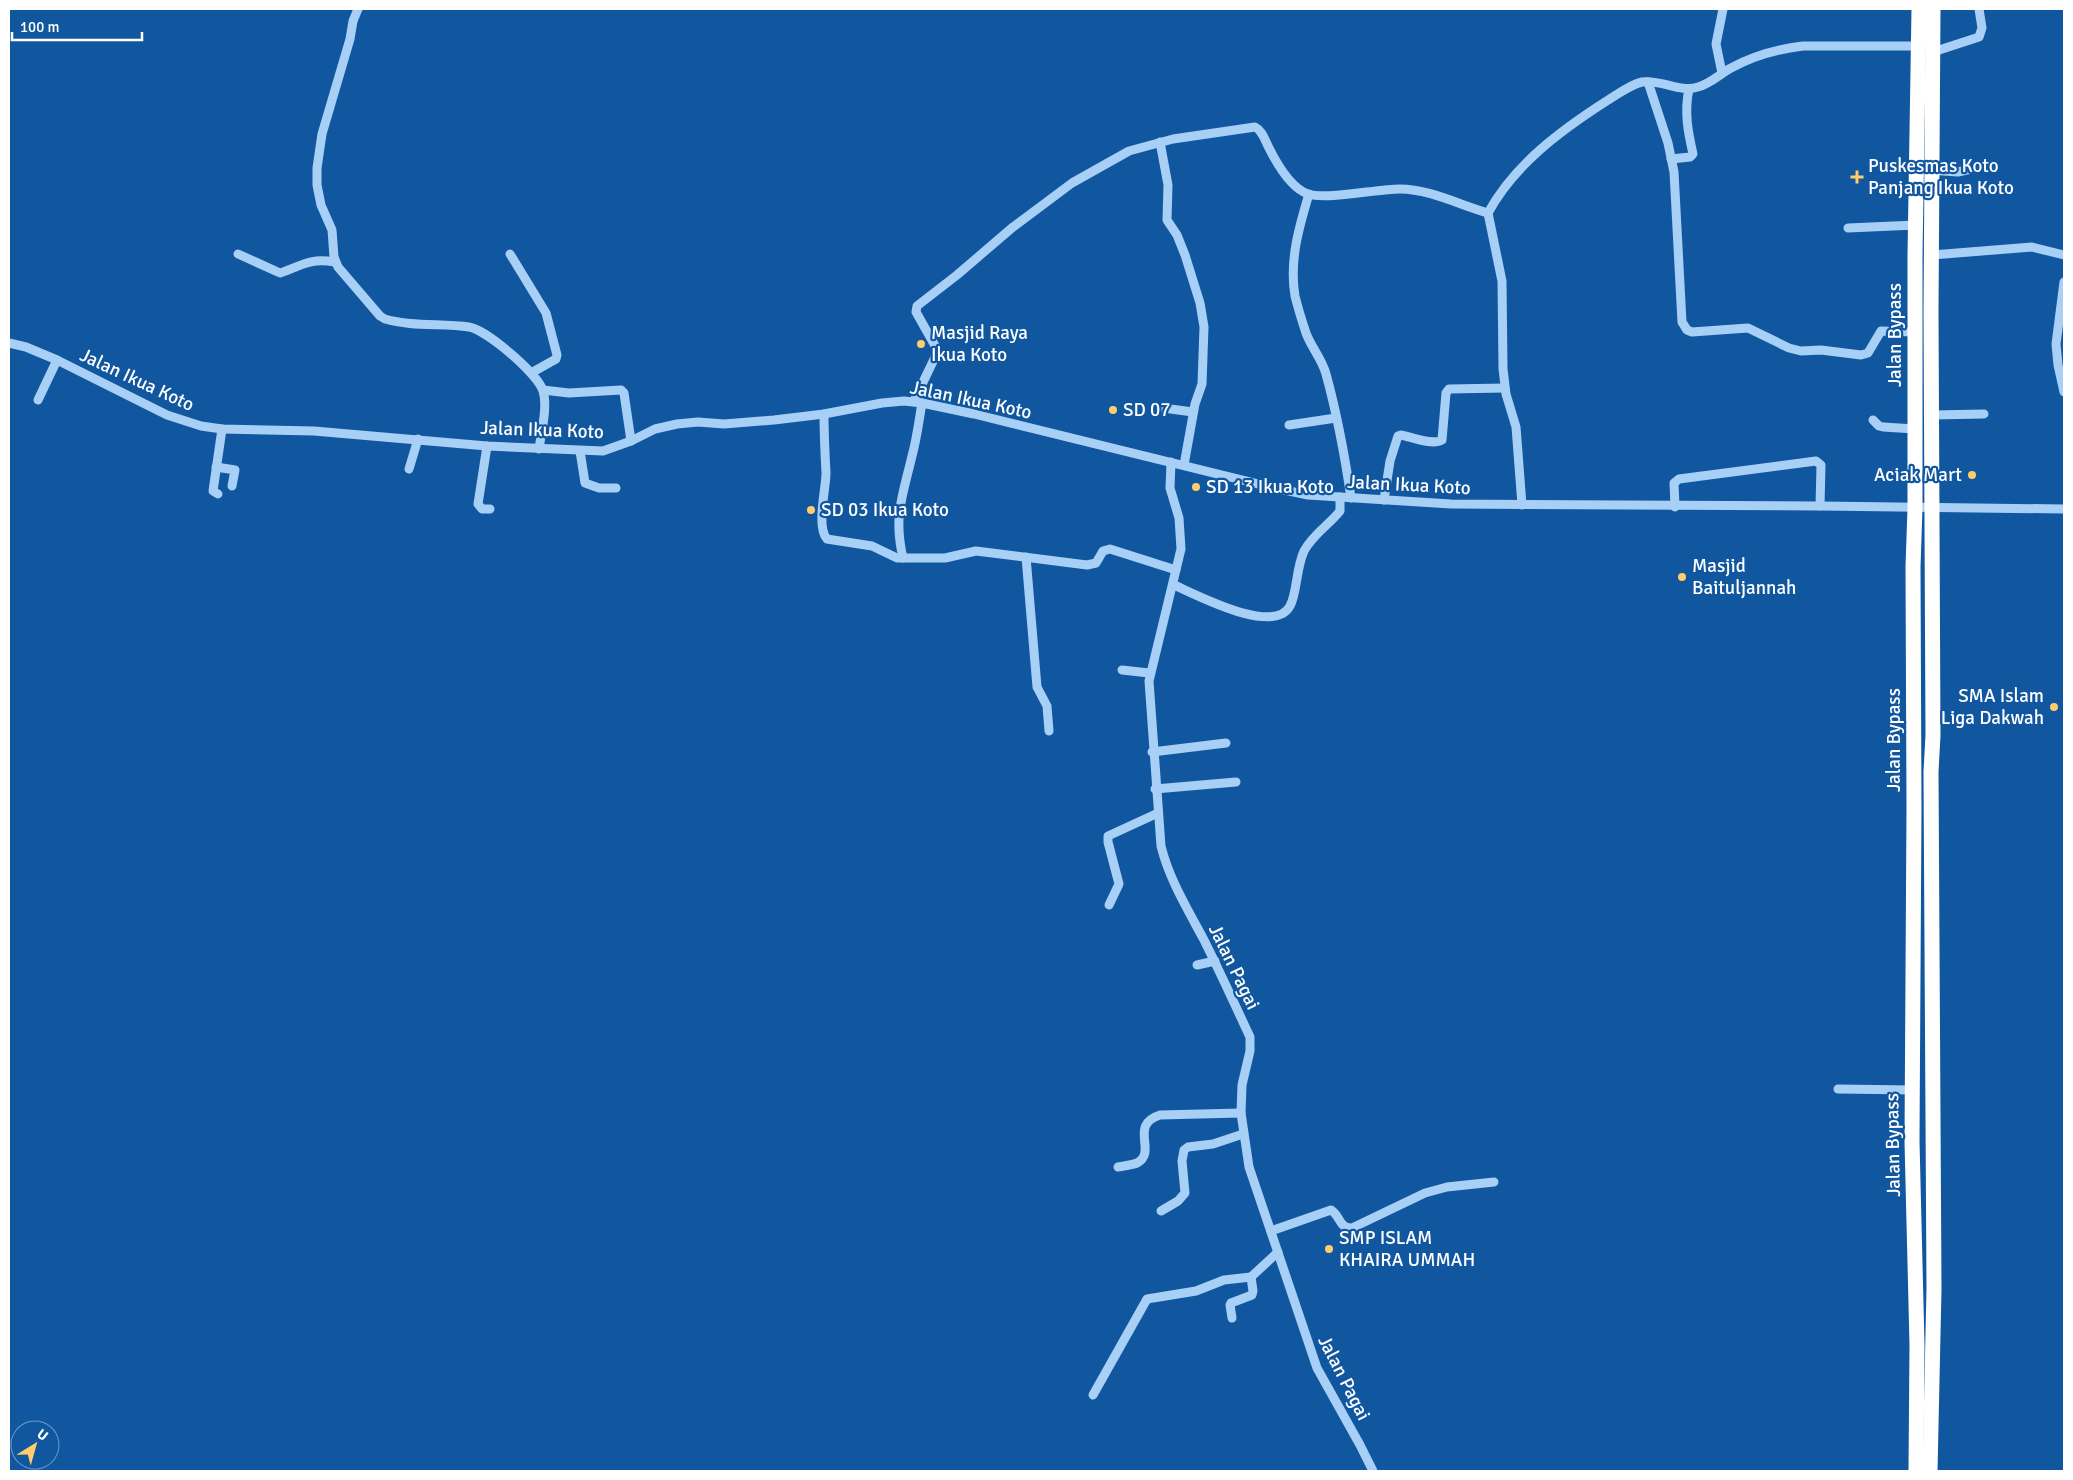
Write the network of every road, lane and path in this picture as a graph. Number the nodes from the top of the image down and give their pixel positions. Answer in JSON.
{"nodes":[{"id":1,"x":358,"y":9,"type":"edge"},
{"id":2,"x":1723,"y":9,"type":"edge"},
{"id":3,"x":1919,"y":9,"type":"edge"},
{"id":4,"x":1933,"y":9,"type":"edge"},
{"id":5,"x":1978,"y":9,"type":"edge"},
{"id":6,"x":1926,"y":49,"type":"junction"},
{"id":7,"x":1722,"y":72,"type":"junction"},
{"id":8,"x":1648,"y":82,"type":"junction"},
{"id":9,"x":1689,"y":89,"type":"junction"},
{"id":10,"x":1160,"y":142,"type":"junction"},
{"id":11,"x":1671,"y":159,"type":"junction"},
{"id":12,"x":1989,"y":165,"type":"dead end"},
{"id":13,"x":1925,"y":170,"type":"junction"},
{"id":14,"x":1308,"y":194,"type":"junction"},
{"id":15,"x":1488,"y":213,"type":"junction"},
{"id":16,"x":1916,"y":225,"type":"junction"},
{"id":17,"x":1848,"y":228,"type":"dead end"},
{"id":18,"x":238,"y":254,"type":"dead end"},
{"id":19,"x":510,"y":254,"type":"dead end"},
{"id":20,"x":2064,"y":254,"type":"edge"},
{"id":21,"x":1932,"y":255,"type":"junction"},
{"id":22,"x":335,"y":262,"type":"junction"},
{"id":23,"x":2064,"y":282,"type":"edge"},
{"id":24,"x":1915,"y":332,"type":"junction"},
{"id":25,"x":9,"y":343,"type":"edge"},
{"id":26,"x":57,"y":360,"type":"junction"},
{"id":27,"x":531,"y":373,"type":"junction"},
{"id":28,"x":1505,"y":388,"type":"junction"},
{"id":29,"x":543,"y":390,"type":"junction"},
{"id":30,"x":2064,"y":392,"type":"edge"},
{"id":31,"x":38,"y":400,"type":"dead end"},
{"id":32,"x":918,"y":402,"type":"junction"},
{"id":33,"x":1163,"y":408,"type":"dead end"},
{"id":34,"x":1193,"y":412,"type":"junction"},
{"id":35,"x":824,"y":414,"type":"junction"},
{"id":36,"x":1984,"y":414,"type":"dead end"},
{"id":37,"x":1933,"y":415,"type":"junction"},
{"id":38,"x":1336,"y":418,"type":"junction"},
{"id":39,"x":1873,"y":420,"type":"dead end"},
{"id":40,"x":1289,"y":425,"type":"dead end"},
{"id":41,"x":1915,"y":429,"type":"junction"},
{"id":42,"x":222,"y":430,"type":"junction"},
{"id":43,"x":418,"y":439,"type":"junction"},
{"id":44,"x":631,"y":441,"type":"junction"},
{"id":45,"x":487,"y":446,"type":"junction"},
{"id":46,"x":539,"y":449,"type":"junction"},
{"id":47,"x":580,"y":451,"type":"junction"},
{"id":48,"x":1171,"y":462,"type":"junction"},
{"id":49,"x":1184,"y":465,"type":"junction"},
{"id":50,"x":216,"y":468,"type":"junction"},
{"id":51,"x":409,"y":468,"type":"dead end"},
{"id":52,"x":232,"y":486,"type":"dead end"},
{"id":53,"x":616,"y":488,"type":"dead end"},
{"id":54,"x":218,"y":494,"type":"dead end"},
{"id":55,"x":1340,"y":498,"type":"junction"},
{"id":56,"x":1351,"y":498,"type":"junction"},
{"id":57,"x":1384,"y":500,"type":"junction"},
{"id":58,"x":1522,"y":505,"type":"junction"},
{"id":59,"x":1674,"y":506,"type":"junction"},
{"id":60,"x":1820,"y":506,"type":"junction"},
{"id":61,"x":1915,"y":508,"type":"junction"},
{"id":62,"x":1932,"y":508,"type":"junction"},
{"id":63,"x":490,"y":509,"type":"dead end"},
{"id":64,"x":2064,"y":509,"type":"edge"},
{"id":65,"x":1026,"y":557,"type":"junction"},
{"id":66,"x":903,"y":558,"type":"junction"},
{"id":67,"x":1176,"y":570,"type":"junction"},
{"id":68,"x":1174,"y":585,"type":"junction"},
{"id":69,"x":1122,"y":670,"type":"dead end"},
{"id":70,"x":1149,"y":674,"type":"junction"},
{"id":71,"x":1049,"y":731,"type":"dead end"},
{"id":72,"x":1226,"y":743,"type":"dead end"},
{"id":73,"x":1152,"y":752,"type":"junction"},
{"id":74,"x":1914,"y":771,"type":"junction"},
{"id":75,"x":1931,"y":772,"type":"junction"},
{"id":76,"x":1236,"y":782,"type":"dead end"},
{"id":77,"x":1155,"y":789,"type":"junction"},
{"id":78,"x":1158,"y":812,"type":"junction"},
{"id":79,"x":1109,"y":904,"type":"dead end"},
{"id":80,"x":1215,"y":961,"type":"junction"},
{"id":81,"x":1197,"y":965,"type":"dead end"},
{"id":82,"x":1838,"y":1089,"type":"dead end"},
{"id":83,"x":1912,"y":1090,"type":"junction"},
{"id":84,"x":1241,"y":1113,"type":"junction"},
{"id":85,"x":1243,"y":1134,"type":"junction"},
{"id":86,"x":1118,"y":1167,"type":"dead end"},
{"id":87,"x":1494,"y":1182,"type":"dead end"},
{"id":88,"x":1161,"y":1211,"type":"dead end"},
{"id":89,"x":1271,"y":1231,"type":"junction"},
{"id":90,"x":1278,"y":1252,"type":"junction"},
{"id":91,"x":1250,"y":1277,"type":"junction"},
{"id":92,"x":1232,"y":1318,"type":"dead end"},
{"id":93,"x":1093,"y":1395,"type":"dead end"},
{"id":94,"x":1373,"y":1471,"type":"edge"},
{"id":95,"x":1916,"y":1471,"type":"edge"},
{"id":96,"x":1930,"y":1471,"type":"edge"}],
"edges":[{"from":1,"to":22,"type":"street"},
{"from":2,"to":7,"type":"street"},
{"from":3,"to":6,"type":"highway","name":"Jalan Bypass"},
{"from":4,"to":6,"type":"highway","name":"Jalan Bypass"},
{"from":5,"to":6,"type":"street"},
{"from":6,"to":7,"type":"street"},
{"from":6,"to":13,"type":"highway","name":"Jalan Bypass"},
{"from":7,"to":9,"type":"street"},
{"from":8,"to":9,"type":"street"},
{"from":8,"to":11,"type":"street"},
{"from":8,"to":15,"type":"street"},
{"from":9,"to":11,"type":"street"},
{"from":10,"to":14,"type":"street"},
{"from":10,"to":32,"type":"street"},
{"from":10,"to":34,"type":"street"},
{"from":11,"to":24,"type":"street"},
{"from":12,"to":13,"type":"street"},
{"from":13,"to":16,"type":"highway","name":"Jalan Bypass"},
{"from":13,"to":21,"type":"highway","name":"Jalan Bypass"},
{"from":14,"to":15,"type":"street"},
{"from":14,"to":38,"type":"street"},
{"from":15,"to":28,"type":"street"},
{"from":16,"to":17,"type":"street"},
{"from":16,"to":24,"type":"highway","name":"Jalan Bypass"},
{"from":18,"to":22,"type":"street"},
{"from":19,"to":27,"type":"street"},
{"from":20,"to":21,"type":"street"},
{"from":21,"to":37,"type":"highway","name":"Jalan Bypass"},
{"from":22,"to":27,"type":"street"},
{"from":23,"to":30,"type":"street"},
{"from":24,"to":41,"type":"highway","name":"Jalan Bypass"},
{"from":25,"to":26,"type":"street","name":"Jalan Ikua Koto"},
{"from":26,"to":31,"type":"street"},
{"from":26,"to":42,"type":"street","name":"Jalan Ikua Koto"},
{"from":27,"to":29,"type":"street"},
{"from":28,"to":57,"type":"street"},
{"from":28,"to":58,"type":"street"},
{"from":29,"to":44,"type":"street"},
{"from":29,"to":46,"type":"street"},
{"from":32,"to":35,"type":"street","name":"Jalan Ikua Koto"},
{"from":32,"to":48,"type":"street","name":"Jalan Ikua Koto"},
{"from":32,"to":66,"type":"street"},
{"from":33,"to":34,"type":"street"},
{"from":34,"to":49,"type":"street"},
{"from":35,"to":44,"type":"street","name":"Jalan Ikua Koto"},
{"from":35,"to":66,"type":"street"},
{"from":36,"to":37,"type":"street"},
{"from":37,"to":62,"type":"highway","name":"Jalan Bypass"},
{"from":38,"to":40,"type":"street"},
{"from":38,"to":56,"type":"street"},
{"from":39,"to":41,"type":"street"},
{"from":41,"to":61,"type":"highway","name":"Jalan Bypass"},
{"from":42,"to":43,"type":"street","name":"Jalan Ikua Koto"},
{"from":42,"to":50,"type":"street"},
{"from":43,"to":45,"type":"street","name":"Jalan Ikua Koto"},
{"from":43,"to":51,"type":"street"},
{"from":44,"to":47,"type":"street","name":"Jalan Ikua Koto"},
{"from":45,"to":46,"type":"street","name":"Jalan Ikua Koto"},
{"from":45,"to":63,"type":"street"},
{"from":46,"to":47,"type":"street","name":"Jalan Ikua Koto"},
{"from":47,"to":53,"type":"street"},
{"from":48,"to":49,"type":"street","name":"Jalan Ikua Koto"},
{"from":48,"to":67,"type":"street","name":"Jalan Pagai"},
{"from":49,"to":55,"type":"street","name":"Jalan Ikua Koto"},
{"from":50,"to":52,"type":"street"},
{"from":50,"to":54,"type":"street"},
{"from":55,"to":56,"type":"street","name":"Jalan Ikua Koto"},
{"from":55,"to":68,"type":"street"},
{"from":56,"to":57,"type":"street","name":"Jalan Ikua Koto"},
{"from":57,"to":58,"type":"street","name":"Jalan Ikua Koto"},
{"from":58,"to":59,"type":"street","name":"Jalan Ikua Koto"},
{"from":59,"to":60,"type":"street","name":"Jalan Ikua Koto"},
{"from":59,"to":60,"type":"street"},
{"from":60,"to":61,"type":"street","name":"Jalan Ikua Koto"},
{"from":61,"to":62,"type":"street","name":"Jalan Ikua Koto"},
{"from":61,"to":74,"type":"highway","name":"Jalan Bypass"},
{"from":62,"to":64,"type":"street","name":"Jalan Ikua Koto"},
{"from":62,"to":75,"type":"highway","name":"Jalan Bypass"},
{"from":65,"to":66,"type":"street"},
{"from":65,"to":67,"type":"street"},
{"from":65,"to":71,"type":"street"},
{"from":67,"to":68,"type":"street","name":"Jalan Pagai"},
{"from":68,"to":70,"type":"street","name":"Jalan Pagai"},
{"from":69,"to":70,"type":"street"},
{"from":70,"to":73,"type":"street","name":"Jalan Pagai"},
{"from":72,"to":73,"type":"street"},
{"from":73,"to":77,"type":"street","name":"Jalan Pagai"},
{"from":74,"to":75,"type":"highway"},
{"from":74,"to":83,"type":"highway","name":"Jalan Bypass"},
{"from":75,"to":96,"type":"highway","name":"Jalan Bypass"},
{"from":76,"to":77,"type":"street"},
{"from":77,"to":78,"type":"street","name":"Jalan Pagai"},
{"from":78,"to":79,"type":"street"},
{"from":78,"to":80,"type":"street","name":"Jalan Pagai"},
{"from":80,"to":81,"type":"street"},
{"from":80,"to":84,"type":"street","name":"Jalan Pagai"},
{"from":82,"to":83,"type":"street"},
{"from":83,"to":95,"type":"highway","name":"Jalan Bypass"},
{"from":84,"to":85,"type":"street","name":"Jalan Pagai"},
{"from":84,"to":86,"type":"street"},
{"from":85,"to":88,"type":"street"},
{"from":85,"to":89,"type":"street","name":"Jalan Pagai"},
{"from":87,"to":89,"type":"street"},
{"from":89,"to":90,"type":"street","name":"Jalan Pagai"},
{"from":90,"to":91,"type":"street"},
{"from":90,"to":94,"type":"street","name":"Jalan Pagai"},
{"from":91,"to":92,"type":"street"},
{"from":91,"to":93,"type":"street"}]}
